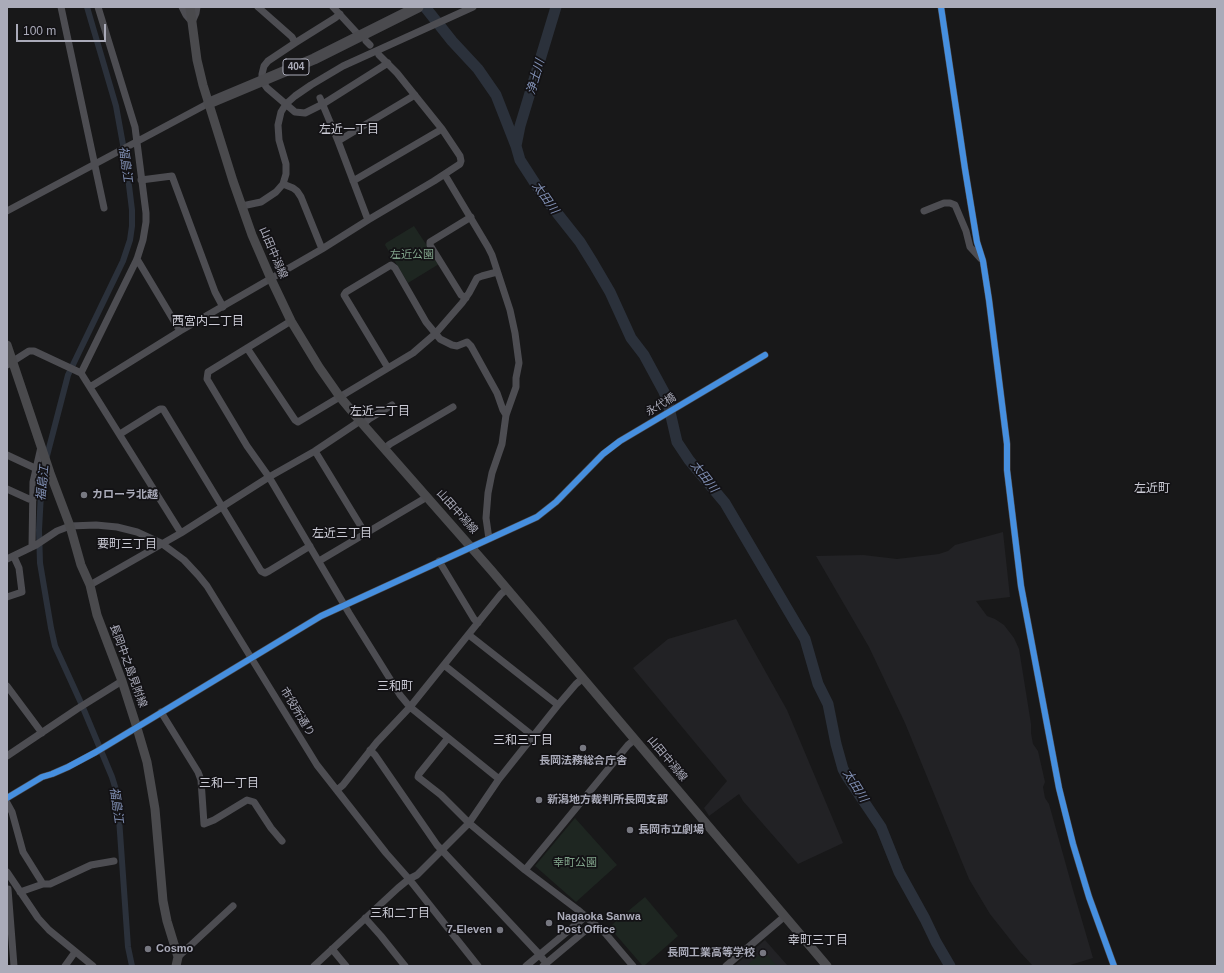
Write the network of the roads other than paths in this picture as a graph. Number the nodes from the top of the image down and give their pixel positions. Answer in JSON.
{"nodes":[{"id":1,"x":61,"y":7,"type":"edge"},
{"id":2,"x":98,"y":7,"type":"edge"},
{"id":3,"x":182,"y":7,"type":"edge"},
{"id":4,"x":190,"y":7,"type":"edge"},
{"id":5,"x":197,"y":7,"type":"edge"},
{"id":6,"x":258,"y":7,"type":"edge"},
{"id":7,"x":333,"y":7,"type":"edge"},
{"id":8,"x":418,"y":7,"type":"edge"},
{"id":9,"x":473,"y":7,"type":"edge"},
{"id":10,"x":941,"y":7,"type":"edge"},
{"id":11,"x":340,"y":14,"type":"junction"},
{"id":12,"x":192,"y":22,"type":"junction"},
{"id":13,"x":356,"y":32,"type":"dead end"},
{"id":14,"x":295,"y":43,"type":"junction"},
{"id":15,"x":379,"y":54,"type":"dead end"},
{"id":16,"x":388,"y":63,"type":"junction"},
{"id":17,"x":262,"y":82,"type":"junction"},
{"id":18,"x":415,"y":95,"type":"junction"},
{"id":19,"x":321,"y":101,"type":"junction"},
{"id":20,"x":210,"y":103,"type":"junction"},
{"id":21,"x":286,"y":104,"type":"junction"},
{"id":22,"x":442,"y":129,"type":"junction"},
{"id":23,"x":338,"y":141,"type":"junction"},
{"id":24,"x":135,"y":142,"type":"junction"},
{"id":25,"x":94,"y":164,"type":"junction"},
{"id":26,"x":445,"y":175,"type":"junction"},
{"id":27,"x":141,"y":180,"type":"junction"},
{"id":28,"x":353,"y":181,"type":"junction"},
{"id":29,"x":283,"y":184,"type":"junction"},
{"id":30,"x":242,"y":206,"type":"junction"},
{"id":31,"x":104,"y":208,"type":"dead end"},
{"id":32,"x":7,"y":210,"type":"edge"},
{"id":33,"x":924,"y":211,"type":"dead end"},
{"id":34,"x":471,"y":218,"type":"junction"},
{"id":35,"x":368,"y":220,"type":"junction"},
{"id":36,"x":322,"y":249,"type":"junction"},
{"id":37,"x":137,"y":259,"type":"junction"},
{"id":38,"x":983,"y":262,"type":"junction"},
{"id":39,"x":497,"y":272,"type":"junction"},
{"id":40,"x":270,"y":279,"type":"junction"},
{"id":41,"x":466,"y":298,"type":"junction"},
{"id":42,"x":223,"y":307,"type":"junction"},
{"id":43,"x":291,"y":321,"type":"junction"},
{"id":44,"x":180,"y":332,"type":"junction"},
{"id":45,"x":435,"y":334,"type":"junction"},
{"id":46,"x":7,"y":345,"type":"edge"},
{"id":47,"x":247,"y":348,"type":"junction"},
{"id":48,"x":764,"y":355,"type":"dead end"},
{"id":49,"x":10,"y":363,"type":"edge"},
{"id":50,"x":388,"y":368,"type":"junction"},
{"id":51,"x":78,"y":372,"type":"junction"},
{"id":52,"x":90,"y":387,"type":"junction"},
{"id":53,"x":340,"y":397,"type":"junction"},
{"id":54,"x":392,"y":405,"type":"dead end"},
{"id":55,"x":453,"y":407,"type":"dead end"},
{"id":56,"x":506,"y":415,"type":"junction"},
{"id":57,"x":362,"y":423,"type":"junction"},
{"id":58,"x":120,"y":434,"type":"junction"},
{"id":59,"x":384,"y":449,"type":"junction"},
{"id":60,"x":42,"y":450,"type":"junction"},
{"id":61,"x":315,"y":451,"type":"junction"},
{"id":62,"x":7,"y":455,"type":"edge"},
{"id":63,"x":37,"y":469,"type":"junction"},
{"id":64,"x":269,"y":478,"type":"junction"},
{"id":65,"x":7,"y":488,"type":"edge"},
{"id":66,"x":426,"y":496,"type":"junction"},
{"id":67,"x":33,"y":500,"type":"junction"},
{"id":68,"x":222,"y":506,"type":"junction"},
{"id":69,"x":70,"y":526,"type":"junction"},
{"id":70,"x":181,"y":533,"type":"junction"},
{"id":71,"x":365,"y":533,"type":"junction"},
{"id":72,"x":489,"y":539,"type":"junction"},
{"id":73,"x":161,"y":543,"type":"junction"},
{"id":74,"x":34,"y":546,"type":"junction"},
{"id":75,"x":310,"y":546,"type":"junction"},
{"id":76,"x":471,"y":546,"type":"junction"},
{"id":77,"x":10,"y":558,"type":"edge"},
{"id":78,"x":319,"y":561,"type":"junction"},
{"id":79,"x":439,"y":561,"type":"junction"},
{"id":80,"x":90,"y":585,"type":"junction"},
{"id":81,"x":507,"y":589,"type":"junction"},
{"id":82,"x":7,"y":597,"type":"edge"},
{"id":83,"x":345,"y":605,"type":"junction"},
{"id":84,"x":478,"y":623,"type":"junction"},
{"id":85,"x":469,"y":635,"type":"junction"},
{"id":86,"x":252,"y":658,"type":"junction"},
{"id":87,"x":444,"y":665,"type":"junction"},
{"id":88,"x":582,"y":679,"type":"junction"},
{"id":89,"x":122,"y":681,"type":"junction"},
{"id":90,"x":7,"y":686,"type":"edge"},
{"id":91,"x":558,"y":705,"type":"junction"},
{"id":92,"x":410,"y":707,"type":"junction"},
{"id":93,"x":161,"y":712,"type":"junction"},
{"id":94,"x":137,"y":728,"type":"junction"},
{"id":95,"x":42,"y":733,"type":"junction"},
{"id":96,"x":533,"y":736,"type":"junction"},
{"id":97,"x":448,"y":738,"type":"junction"},
{"id":98,"x":634,"y":740,"type":"junction"},
{"id":99,"x":370,"y":750,"type":"junction"},
{"id":100,"x":7,"y":756,"type":"edge"},
{"id":101,"x":499,"y":778,"type":"junction"},
{"id":102,"x":337,"y":790,"type":"junction"},
{"id":103,"x":7,"y":798,"type":"edge"},
{"id":104,"x":7,"y":803,"type":"edge"},
{"id":105,"x":469,"y":823,"type":"junction"},
{"id":106,"x":282,"y":841,"type":"dead end"},
{"id":107,"x":441,"y":850,"type":"junction"},
{"id":108,"x":114,"y":861,"type":"dead end"},
{"id":109,"x":525,"y":870,"type":"junction"},
{"id":110,"x":7,"y":872,"type":"edge"},
{"id":111,"x":409,"y":879,"type":"junction"},
{"id":112,"x":43,"y":884,"type":"junction"},
{"id":113,"x":15,"y":885,"type":"junction"},
{"id":114,"x":8,"y":890,"type":"edge"},
{"id":115,"x":20,"y":892,"type":"junction"},
{"id":116,"x":233,"y":906,"type":"dead end"},
{"id":117,"x":785,"y":916,"type":"junction"},
{"id":118,"x":586,"y":917,"type":"junction"},
{"id":119,"x":365,"y":918,"type":"junction"},
{"id":120,"x":593,"y":924,"type":"junction"},
{"id":121,"x":9,"y":928,"type":"edge"},
{"id":122,"x":332,"y":949,"type":"junction"},
{"id":123,"x":75,"y":952,"type":"junction"},
{"id":124,"x":539,"y":954,"type":"junction"},
{"id":125,"x":177,"y":962,"type":"edge"},
{"id":126,"x":12,"y":963,"type":"edge"},
{"id":127,"x":544,"y":965,"type":"edge"},
{"id":128,"x":65,"y":966,"type":"edge"},
{"id":129,"x":93,"y":966,"type":"edge"},
{"id":130,"x":314,"y":966,"type":"edge"},
{"id":131,"x":346,"y":966,"type":"edge"},
{"id":132,"x":405,"y":966,"type":"edge"},
{"id":133,"x":478,"y":966,"type":"edge"},
{"id":134,"x":526,"y":966,"type":"edge"},
{"id":135,"x":633,"y":966,"type":"edge"},
{"id":136,"x":726,"y":966,"type":"edge"},
{"id":137,"x":827,"y":966,"type":"edge"},
{"id":138,"x":1114,"y":966,"type":"edge"}],
"edges":[{"from":1,"to":25,"type":"street"},
{"from":2,"to":24,"type":"street"},
{"from":3,"to":12,"type":"street"},
{"from":4,"to":12,"type":"main road","name":"山田中潟線"},
{"from":5,"to":12,"type":"street"},
{"from":6,"to":14,"type":"street"},
{"from":7,"to":11,"type":"street"},
{"from":8,"to":17,"type":"highway","number":"404"},
{"from":9,"to":21,"type":"street"},
{"from":10,"to":38,"type":"street"},
{"from":11,"to":13,"type":"street"},
{"from":11,"to":14,"type":"street"},
{"from":12,"to":20,"type":"main road","name":"山田中潟線"},
{"from":14,"to":17,"type":"street"},
{"from":15,"to":16,"type":"street"},
{"from":16,"to":18,"type":"street"},
{"from":16,"to":19,"type":"street"},
{"from":17,"to":20,"type":"highway","number":"404"},
{"from":17,"to":21,"type":"street"},
{"from":18,"to":22,"type":"street"},
{"from":18,"to":23,"type":"street"},
{"from":19,"to":21,"type":"street"},
{"from":19,"to":23,"type":"street"},
{"from":20,"to":24,"type":"street"},
{"from":20,"to":30,"type":"main road","name":"山田中潟線"},
{"from":21,"to":29,"type":"street"},
{"from":22,"to":26,"type":"street"},
{"from":22,"to":28,"type":"street"},
{"from":23,"to":28,"type":"street"},
{"from":24,"to":25,"type":"street"},
{"from":24,"to":27,"type":"street"},
{"from":25,"to":31,"type":"street"},
{"from":25,"to":32,"type":"street"},
{"from":26,"to":34,"type":"street"},
{"from":26,"to":35,"type":"street"},
{"from":27,"to":37,"type":"street"},
{"from":27,"to":42,"type":"street"},
{"from":28,"to":35,"type":"street"},
{"from":29,"to":30,"type":"street"},
{"from":29,"to":36,"type":"street"},
{"from":30,"to":40,"type":"main road","name":"山田中潟線"},
{"from":33,"to":38,"type":"street"},
{"from":34,"to":39,"type":"street"},
{"from":34,"to":41,"type":"street"},
{"from":35,"to":36,"type":"street"},
{"from":36,"to":40,"type":"street"},
{"from":37,"to":44,"type":"street"},
{"from":37,"to":51,"type":"street"},
{"from":38,"to":138,"type":"street"},
{"from":39,"to":41,"type":"street"},
{"from":39,"to":56,"type":"street"},
{"from":40,"to":42,"type":"street"},
{"from":40,"to":43,"type":"main road","name":"山田中潟線"},
{"from":41,"to":45,"type":"street"},
{"from":42,"to":44,"type":"street"},
{"from":43,"to":47,"type":"street"},
{"from":43,"to":53,"type":"main road","name":"山田中潟線"},
{"from":44,"to":52,"type":"street"},
{"from":45,"to":50,"type":"street"},
{"from":45,"to":50,"type":"street"},
{"from":45,"to":56,"type":"street"},
{"from":46,"to":49,"type":"main road"},
{"from":47,"to":53,"type":"street"},
{"from":47,"to":64,"type":"street"},
{"from":48,"to":72,"type":"street","name":"永代橋"},
{"from":49,"to":51,"type":"street"},
{"from":49,"to":60,"type":"main road"},
{"from":50,"to":53,"type":"street"},
{"from":51,"to":52,"type":"street"},
{"from":52,"to":58,"type":"street"},
{"from":53,"to":57,"type":"main road","name":"山田中潟線"},
{"from":54,"to":57,"type":"street"},
{"from":55,"to":59,"type":"street"},
{"from":56,"to":72,"type":"street"},
{"from":57,"to":59,"type":"main road","name":"山田中潟線"},
{"from":57,"to":61,"type":"street"},
{"from":58,"to":68,"type":"street"},
{"from":58,"to":70,"type":"street"},
{"from":59,"to":66,"type":"main road","name":"山田中潟線"},
{"from":60,"to":63,"type":"street"},
{"from":60,"to":69,"type":"main road","name":"長岡中之島見附線"},
{"from":61,"to":64,"type":"street"},
{"from":61,"to":71,"type":"street"},
{"from":62,"to":63,"type":"street"},
{"from":63,"to":67,"type":"street"},
{"from":64,"to":68,"type":"street"},
{"from":64,"to":75,"type":"street"},
{"from":65,"to":67,"type":"street"},
{"from":66,"to":71,"type":"street"},
{"from":66,"to":76,"type":"main road","name":"山田中潟線"},
{"from":67,"to":74,"type":"street"},
{"from":68,"to":70,"type":"street"},
{"from":68,"to":75,"type":"street"},
{"from":69,"to":73,"type":"street","name":"市役所通り"},
{"from":69,"to":74,"type":"street"},
{"from":69,"to":80,"type":"main road","name":"長岡中之島見附線"},
{"from":70,"to":73,"type":"street"},
{"from":71,"to":78,"type":"street"},
{"from":72,"to":76,"type":"street","name":"永代橋"},
{"from":73,"to":80,"type":"street"},
{"from":73,"to":86,"type":"street","name":"市役所通り"},
{"from":74,"to":77,"type":"street"},
{"from":75,"to":78,"type":"street"},
{"from":76,"to":79,"type":"street","name":"永代橋"},
{"from":76,"to":81,"type":"main road","name":"山田中潟線"},
{"from":77,"to":82,"type":"street"},
{"from":78,"to":83,"type":"street"},
{"from":79,"to":83,"type":"street","name":"永代橋"},
{"from":79,"to":84,"type":"street"},
{"from":80,"to":89,"type":"main road","name":"長岡中之島見附線"},
{"from":81,"to":84,"type":"street"},
{"from":81,"to":88,"type":"main road","name":"山田中潟線"},
{"from":83,"to":86,"type":"street","name":"永代橋"},
{"from":83,"to":92,"type":"street"},
{"from":84,"to":85,"type":"street"},
{"from":85,"to":87,"type":"street"},
{"from":85,"to":91,"type":"street"},
{"from":86,"to":93,"type":"street","name":"永代橋"},
{"from":86,"to":102,"type":"street","name":"市役所通り"},
{"from":87,"to":92,"type":"street"},
{"from":87,"to":96,"type":"street"},
{"from":88,"to":91,"type":"street"},
{"from":88,"to":98,"type":"main road","name":"山田中潟線"},
{"from":89,"to":94,"type":"main road","name":"長岡中之島見附線"},
{"from":89,"to":95,"type":"street"},
{"from":90,"to":95,"type":"street"},
{"from":91,"to":96,"type":"street"},
{"from":92,"to":97,"type":"street"},
{"from":92,"to":99,"type":"street"},
{"from":93,"to":94,"type":"street","name":"永代橋"},
{"from":93,"to":106,"type":"street"},
{"from":94,"to":103,"type":"street","name":"永代橋"},
{"from":94,"to":125,"type":"main road","name":"長岡中之島見附線"},
{"from":95,"to":100,"type":"street"},
{"from":96,"to":101,"type":"street"},
{"from":97,"to":101,"type":"street"},
{"from":97,"to":105,"type":"street"},
{"from":98,"to":109,"type":"street"},
{"from":98,"to":117,"type":"main road","name":"山田中潟線"},
{"from":99,"to":102,"type":"street"},
{"from":99,"to":107,"type":"street"},
{"from":101,"to":105,"type":"street"},
{"from":102,"to":111,"type":"street","name":"市役所通り"},
{"from":104,"to":112,"type":"street"},
{"from":105,"to":107,"type":"street"},
{"from":105,"to":109,"type":"street"},
{"from":107,"to":111,"type":"street"},
{"from":107,"to":124,"type":"street"},
{"from":108,"to":112,"type":"street"},
{"from":109,"to":118,"type":"street"},
{"from":110,"to":113,"type":"street"},
{"from":111,"to":119,"type":"street"},
{"from":111,"to":133,"type":"street","name":"市役所通り"},
{"from":112,"to":115,"type":"street"},
{"from":113,"to":114,"type":"street"},
{"from":113,"to":115,"type":"street"},
{"from":114,"to":121,"type":"street"},
{"from":115,"to":123,"type":"street"},
{"from":116,"to":125,"type":"street"},
{"from":117,"to":136,"type":"street"},
{"from":117,"to":137,"type":"main road","name":"山田中潟線"},
{"from":118,"to":120,"type":"street"},
{"from":118,"to":124,"type":"street"},
{"from":119,"to":122,"type":"street"},
{"from":119,"to":132,"type":"street"},
{"from":120,"to":127,"type":"street"},
{"from":120,"to":135,"type":"street"},
{"from":121,"to":126,"type":"street"},
{"from":122,"to":130,"type":"street"},
{"from":122,"to":131,"type":"street"},
{"from":123,"to":128,"type":"street"},
{"from":123,"to":129,"type":"street"},
{"from":124,"to":127,"type":"street"},
{"from":124,"to":134,"type":"street"}]}
